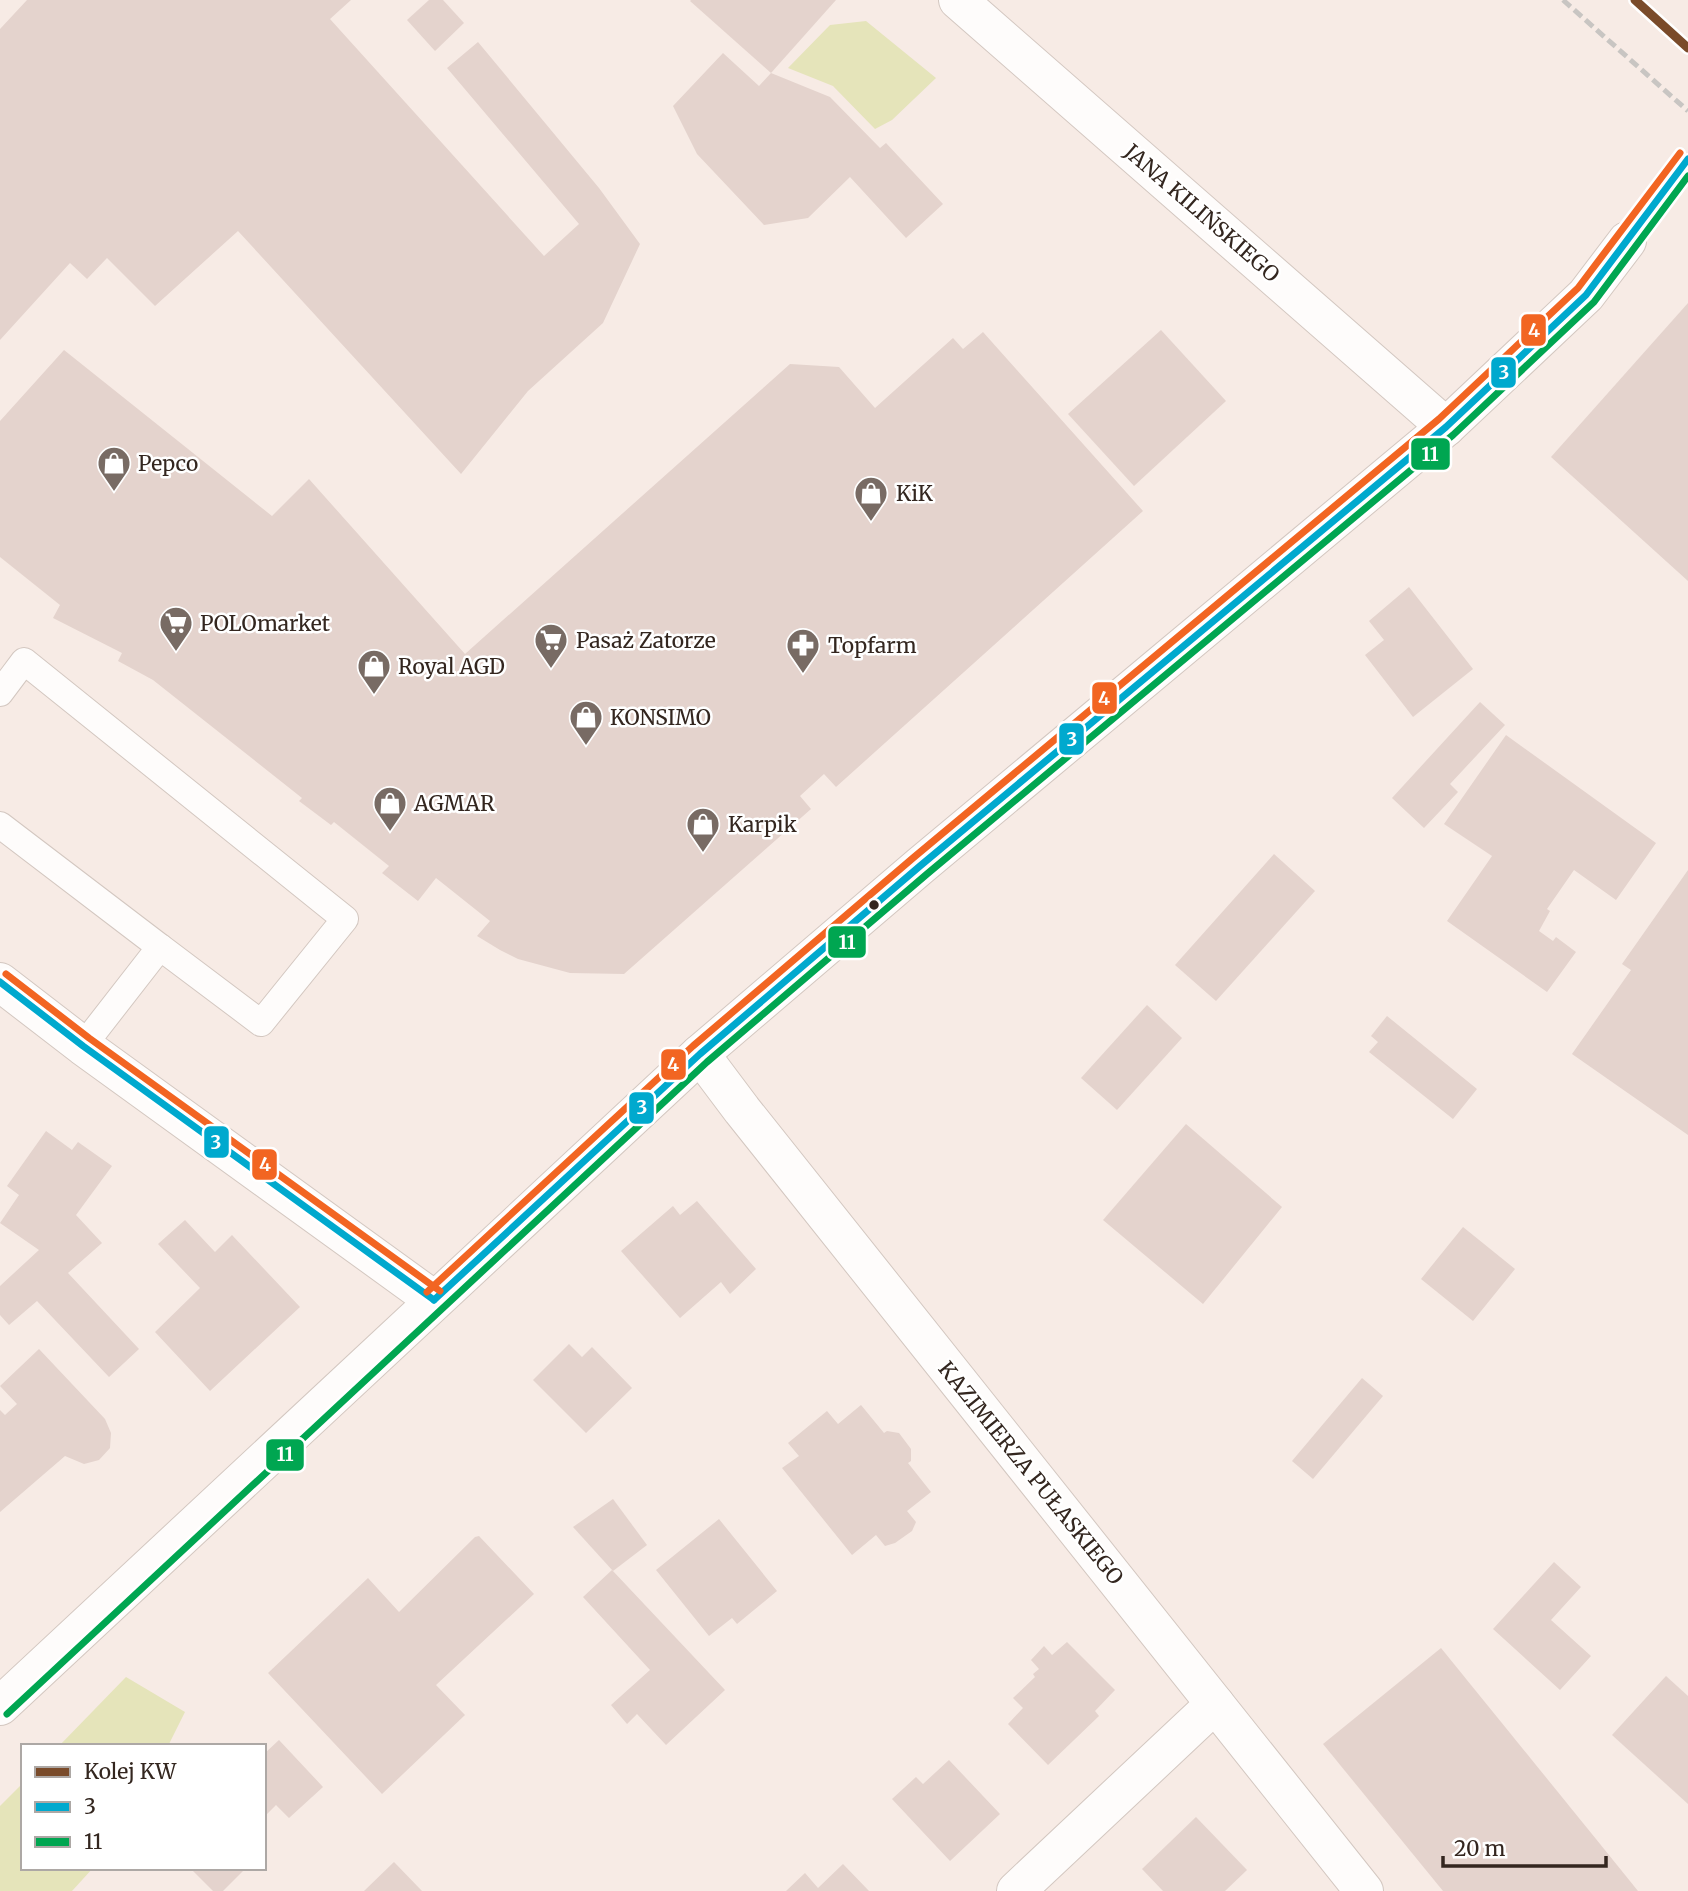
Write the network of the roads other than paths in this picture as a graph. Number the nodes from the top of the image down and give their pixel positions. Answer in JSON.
{"nodes":[{"id":1,"x":958,"y":0,"type":"edge"},
{"id":2,"x":1627,"y":241,"type":"dead end"},
{"id":3,"x":1446,"y":427,"type":"junction"},
{"id":4,"x":0,"y":693,"type":"edge"},
{"id":5,"x":0,"y":825,"type":"edge"},
{"id":6,"x":160,"y":947,"type":"junction"},
{"id":7,"x":0,"y":982,"type":"edge"},
{"id":8,"x":83,"y":1046,"type":"junction"},
{"id":9,"x":700,"y":1054,"type":"junction"},
{"id":10,"x":434,"y":1300,"type":"junction"},
{"id":11,"x":1215,"y":1704,"type":"junction"},
{"id":12,"x":0,"y":1706,"type":"edge"},
{"id":13,"x":1016,"y":1891,"type":"edge"},
{"id":14,"x":1364,"y":1891,"type":"edge"}],
"edges":[{"from":1,"to":3,"type":"street","name":"JANA KILIŃSKIEGO"},
{"from":2,"to":3,"type":"street"},
{"from":3,"to":9,"type":"street"},
{"from":4,"to":6,"type":"lane"},
{"from":5,"to":6,"type":"lane"},
{"from":6,"to":8,"type":"lane"},
{"from":7,"to":8,"type":"street"},
{"from":8,"to":10,"type":"street"},
{"from":9,"to":10,"type":"street"},
{"from":9,"to":11,"type":"street","name":"KAZIMIERZA PUŁASKIEGO"},
{"from":10,"to":12,"type":"street"},
{"from":11,"to":13,"type":"street"},
{"from":11,"to":14,"type":"street","name":"KAZIMIERZA PUŁASKIEGO"}]}
